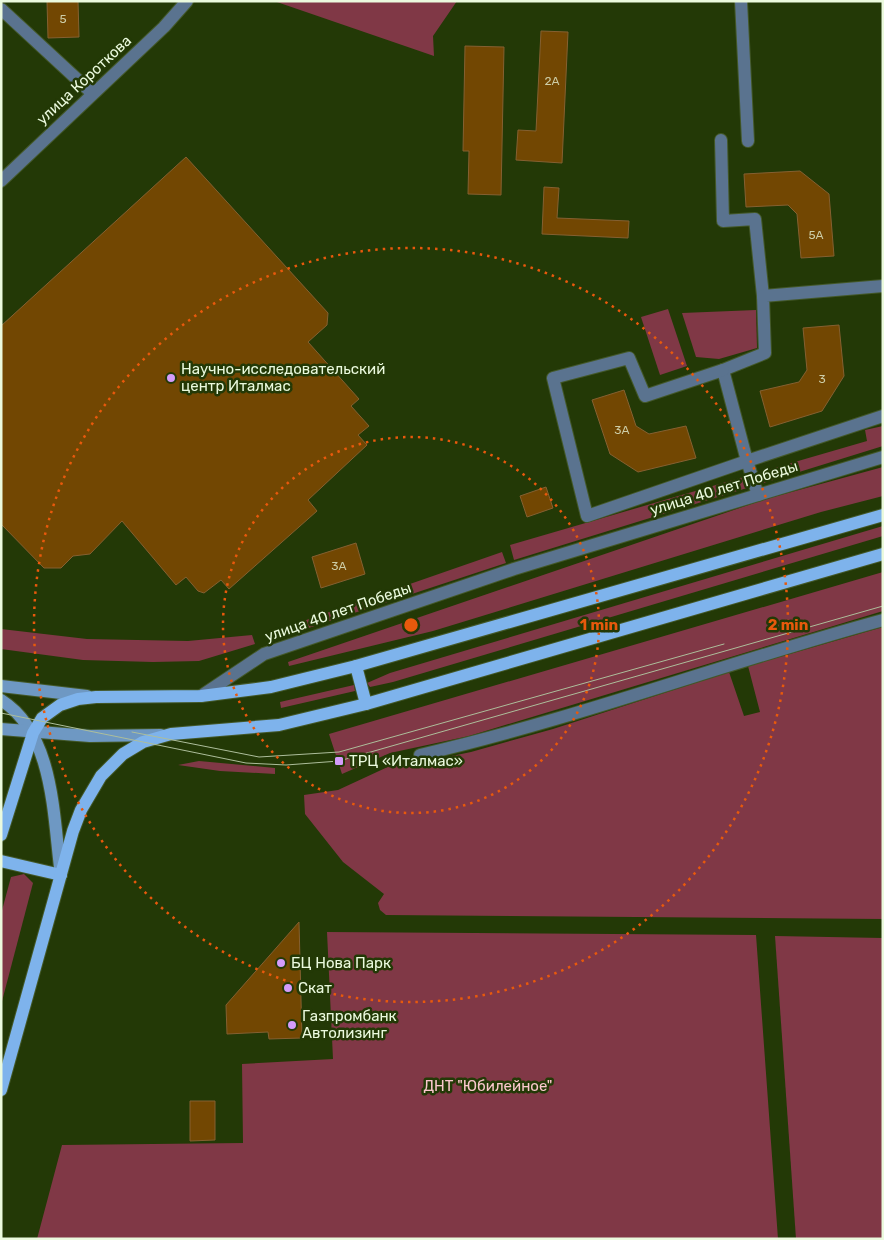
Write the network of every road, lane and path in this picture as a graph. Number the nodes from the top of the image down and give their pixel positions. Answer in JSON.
{"nodes":[{"id":1,"x":187,"y":1,"type":"edge"},
{"id":2,"x":741,"y":1,"type":"edge"},
{"id":3,"x":1,"y":9,"type":"edge"},
{"id":4,"x":92,"y":93,"type":"junction"},
{"id":5,"x":721,"y":140,"type":"dead end"},
{"id":6,"x":748,"y":141,"type":"dead end"},
{"id":7,"x":1,"y":181,"type":"edge"},
{"id":8,"x":883,"y":286,"type":"edge"},
{"id":9,"x":763,"y":296,"type":"junction"},
{"id":10,"x":723,"y":370,"type":"junction"},
{"id":11,"x":883,"y":416,"type":"edge"},
{"id":12,"x":883,"y":457,"type":"edge"},
{"id":13,"x":747,"y":461,"type":"junction"},
{"id":14,"x":758,"y":495,"type":"junction"},
{"id":15,"x":883,"y":515,"type":"edge"},
{"id":16,"x":883,"y":554,"type":"edge"},
{"id":17,"x":883,"y":620,"type":"edge"},
{"id":18,"x":356,"y":666,"type":"junction"},
{"id":19,"x":1,"y":686,"type":"edge"},
{"id":20,"x":96,"y":696,"type":"junction"},
{"id":21,"x":201,"y":696,"type":"junction"},
{"id":22,"x":1,"y":700,"type":"edge"},
{"id":23,"x":366,"y":704,"type":"junction"},
{"id":24,"x":2,"y":729,"type":"edge"},
{"id":25,"x":33,"y":733,"type":"junction"},
{"id":26,"x":171,"y":734,"type":"junction"},
{"id":27,"x":420,"y":755,"type":"dead end"},
{"id":28,"x":1,"y":835,"type":"edge"},
{"id":29,"x":1,"y":861,"type":"edge"},
{"id":30,"x":61,"y":875,"type":"junction"},
{"id":31,"x":1,"y":1090,"type":"edge"}],
"edges":[{"from":1,"to":4,"type":"street","name":"улица Короткова"},
{"from":2,"to":6,"type":"street"},
{"from":3,"to":4,"type":"street"},
{"from":4,"to":7,"type":"street","name":"улица Короткова"},
{"from":5,"to":9,"type":"street"},
{"from":8,"to":9,"type":"street"},
{"from":9,"to":10,"type":"street"},
{"from":10,"to":13,"type":"street"},
{"from":10,"to":13,"type":"street"},
{"from":11,"to":13,"type":"street"},
{"from":12,"to":14,"type":"street","name":"улица 40 лет Победы"},
{"from":13,"to":14,"type":"street"},
{"from":14,"to":21,"type":"street","name":"улица 40 лет Победы"},
{"from":15,"to":18,"type":"main road"},
{"from":16,"to":23,"type":"main road"},
{"from":17,"to":27,"type":"street"},
{"from":18,"to":21,"type":"main road"},
{"from":18,"to":23,"type":"main road"},
{"from":19,"to":20,"type":"main road"},
{"from":20,"to":21,"type":"main road"},
{"from":20,"to":25,"type":"main road"},
{"from":22,"to":25,"type":"main road"},
{"from":23,"to":26,"type":"main road"},
{"from":24,"to":25,"type":"main road"},
{"from":25,"to":26,"type":"main road"},
{"from":25,"to":28,"type":"main road"},
{"from":25,"to":30,"type":"main road"},
{"from":26,"to":30,"type":"main road"},
{"from":29,"to":30,"type":"main road"},
{"from":30,"to":31,"type":"main road"}]}
